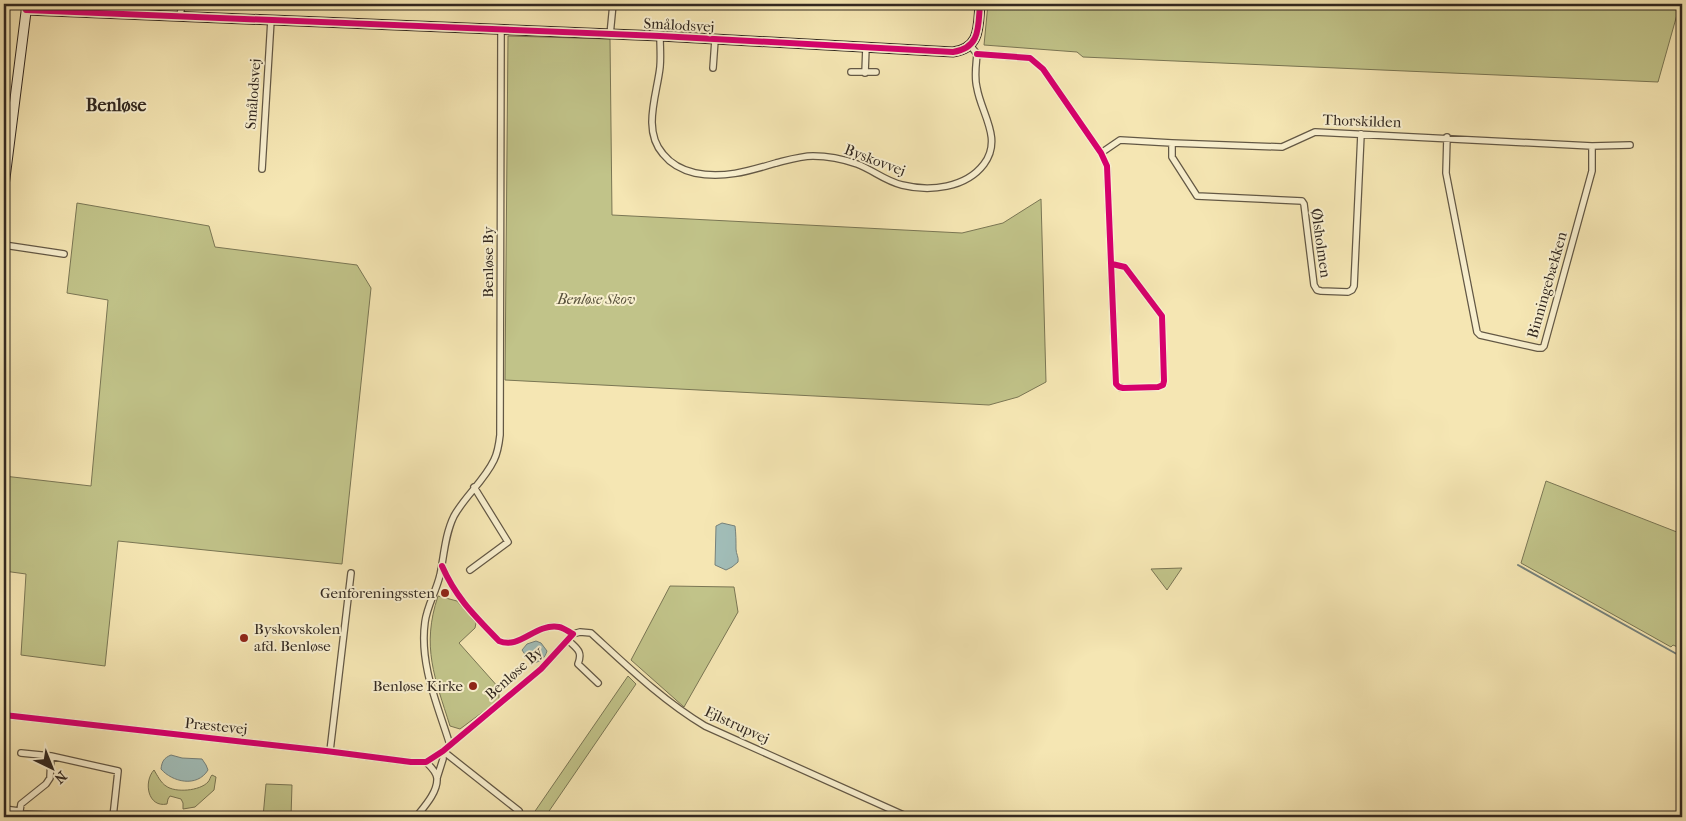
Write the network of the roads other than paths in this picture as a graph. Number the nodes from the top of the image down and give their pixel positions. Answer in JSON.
{"nodes":[{"id":1,"x":182,"y":4,"type":"edge"},
{"id":2,"x":613,"y":4,"type":"edge"},
{"id":3,"x":980,"y":4,"type":"edge"},
{"id":4,"x":26,"y":7,"type":"edge"},
{"id":5,"x":180,"y":16,"type":"junction"},
{"id":6,"x":272,"y":20,"type":"junction"},
{"id":7,"x":502,"y":30,"type":"junction"},
{"id":8,"x":610,"y":35,"type":"junction"},
{"id":9,"x":660,"y":36,"type":"junction"},
{"id":10,"x":715,"y":40,"type":"junction"},
{"id":11,"x":970,"y":45,"type":"junction"},
{"id":12,"x":866,"y":47,"type":"junction"},
{"id":13,"x":978,"y":54,"type":"junction"},
{"id":14,"x":714,"y":68,"type":"dead end"},
{"id":15,"x":851,"y":72,"type":"dead end"},
{"id":16,"x":876,"y":72,"type":"dead end"},
{"id":17,"x":865,"y":73,"type":"junction"},
{"id":18,"x":1361,"y":134,"type":"junction"},
{"id":19,"x":1447,"y":137,"type":"junction"},
{"id":20,"x":1172,"y":143,"type":"junction"},
{"id":21,"x":1630,"y":145,"type":"dead end"},
{"id":22,"x":1592,"y":146,"type":"junction"},
{"id":23,"x":1101,"y":153,"type":"junction"},
{"id":24,"x":262,"y":169,"type":"dead end"},
{"id":25,"x":4,"y":186,"type":"edge"},
{"id":26,"x":4,"y":246,"type":"edge"},
{"id":27,"x":64,"y":254,"type":"dead end"},
{"id":28,"x":1112,"y":264,"type":"junction"},
{"id":29,"x":474,"y":487,"type":"junction"},
{"id":30,"x":442,"y":566,"type":"junction"},
{"id":31,"x":470,"y":570,"type":"dead end"},
{"id":32,"x":351,"y":573,"type":"dead end"},
{"id":33,"x":449,"y":583,"type":"junction"},
{"id":34,"x":438,"y":585,"type":"junction"},
{"id":35,"x":573,"y":634,"type":"junction"},
{"id":36,"x":568,"y":640,"type":"junction"},
{"id":37,"x":598,"y":683,"type":"dead end"},
{"id":38,"x":4,"y":715,"type":"edge"},
{"id":39,"x":450,"y":745,"type":"junction"},
{"id":40,"x":330,"y":751,"type":"junction"},
{"id":41,"x":442,"y":751,"type":"junction"},
{"id":42,"x":21,"y":753,"type":"dead end"},
{"id":43,"x":51,"y":756,"type":"junction"},
{"id":44,"x":426,"y":762,"type":"junction"},
{"id":45,"x":437,"y":779,"type":"junction"},
{"id":46,"x":4,"y":809,"type":"edge"},
{"id":47,"x":519,"y":811,"type":"dead end"},
{"id":48,"x":19,"y":814,"type":"edge"},
{"id":49,"x":416,"y":817,"type":"edge"},
{"id":50,"x":908,"y":817,"type":"edge"}],
"edges":[{"from":1,"to":5,"type":"street"},
{"from":2,"to":8,"type":"street"},
{"from":3,"to":11,"type":"street"},
{"from":4,"to":5,"type":"street","name":"Smålodsvej"},
{"from":4,"to":25,"type":"street"},
{"from":5,"to":6,"type":"street","name":"Smålodsvej"},
{"from":6,"to":7,"type":"street","name":"Smålodsvej"},
{"from":6,"to":24,"type":"street","name":"Smålodsvej"},
{"from":7,"to":8,"type":"street","name":"Smålodsvej"},
{"from":7,"to":29,"type":"street","name":"Benløse By"},
{"from":8,"to":9,"type":"street","name":"Smålodsvej"},
{"from":9,"to":10,"type":"street","name":"Smålodsvej"},
{"from":9,"to":13,"type":"street","name":"Byskovvej"},
{"from":10,"to":12,"type":"street","name":"Smålodsvej"},
{"from":10,"to":14,"type":"street","name":"Smålodsvej"},
{"from":11,"to":12,"type":"street","name":"Smålodsvej"},
{"from":11,"to":13,"type":"street"},
{"from":12,"to":17,"type":"street"},
{"from":13,"to":23,"type":"street"},
{"from":15,"to":17,"type":"street"},
{"from":16,"to":17,"type":"street"},
{"from":18,"to":19,"type":"street","name":"Thorskilden"},
{"from":18,"to":20,"type":"street","name":"Thorskilden"},
{"from":18,"to":20,"type":"street","name":"Ølsholmen"},
{"from":19,"to":22,"type":"street","name":"Thorskilden"},
{"from":19,"to":22,"type":"street","name":"Binningebækken"},
{"from":20,"to":23,"type":"street","name":"Thorskilden"},
{"from":21,"to":22,"type":"street","name":"Thorskilden"},
{"from":23,"to":28,"type":"street"},
{"from":26,"to":27,"type":"street"},
{"from":28,"to":28,"type":"street"},
{"from":29,"to":30,"type":"street","name":"Benløse By"},
{"from":29,"to":31,"type":"street"},
{"from":30,"to":33,"type":"street","name":"Benløse By"},
{"from":30,"to":34,"type":"street","name":"Benløse By"},
{"from":32,"to":40,"type":"street"},
{"from":33,"to":34,"type":"street"},
{"from":33,"to":35,"type":"street","name":"Benløse By"},
{"from":34,"to":39,"type":"street","name":"Benløse By"},
{"from":35,"to":36,"type":"street","name":"Benløse By"},
{"from":35,"to":50,"type":"street","name":"Ejlstrupvej"},
{"from":36,"to":37,"type":"street"},
{"from":36,"to":39,"type":"street","name":"Benløse By"},
{"from":38,"to":40,"type":"street","name":"Præstevej"},
{"from":39,"to":41,"type":"street","name":"Benløse By"},
{"from":40,"to":44,"type":"street","name":"Præstevej"},
{"from":41,"to":44,"type":"street","name":"Benløse By"},
{"from":41,"to":45,"type":"street"},
{"from":41,"to":47,"type":"street"},
{"from":42,"to":43,"type":"street"},
{"from":43,"to":48,"type":"street"},
{"from":43,"to":48,"type":"street"},
{"from":44,"to":45,"type":"street"},
{"from":45,"to":49,"type":"street"},
{"from":46,"to":48,"type":"street"}]}
